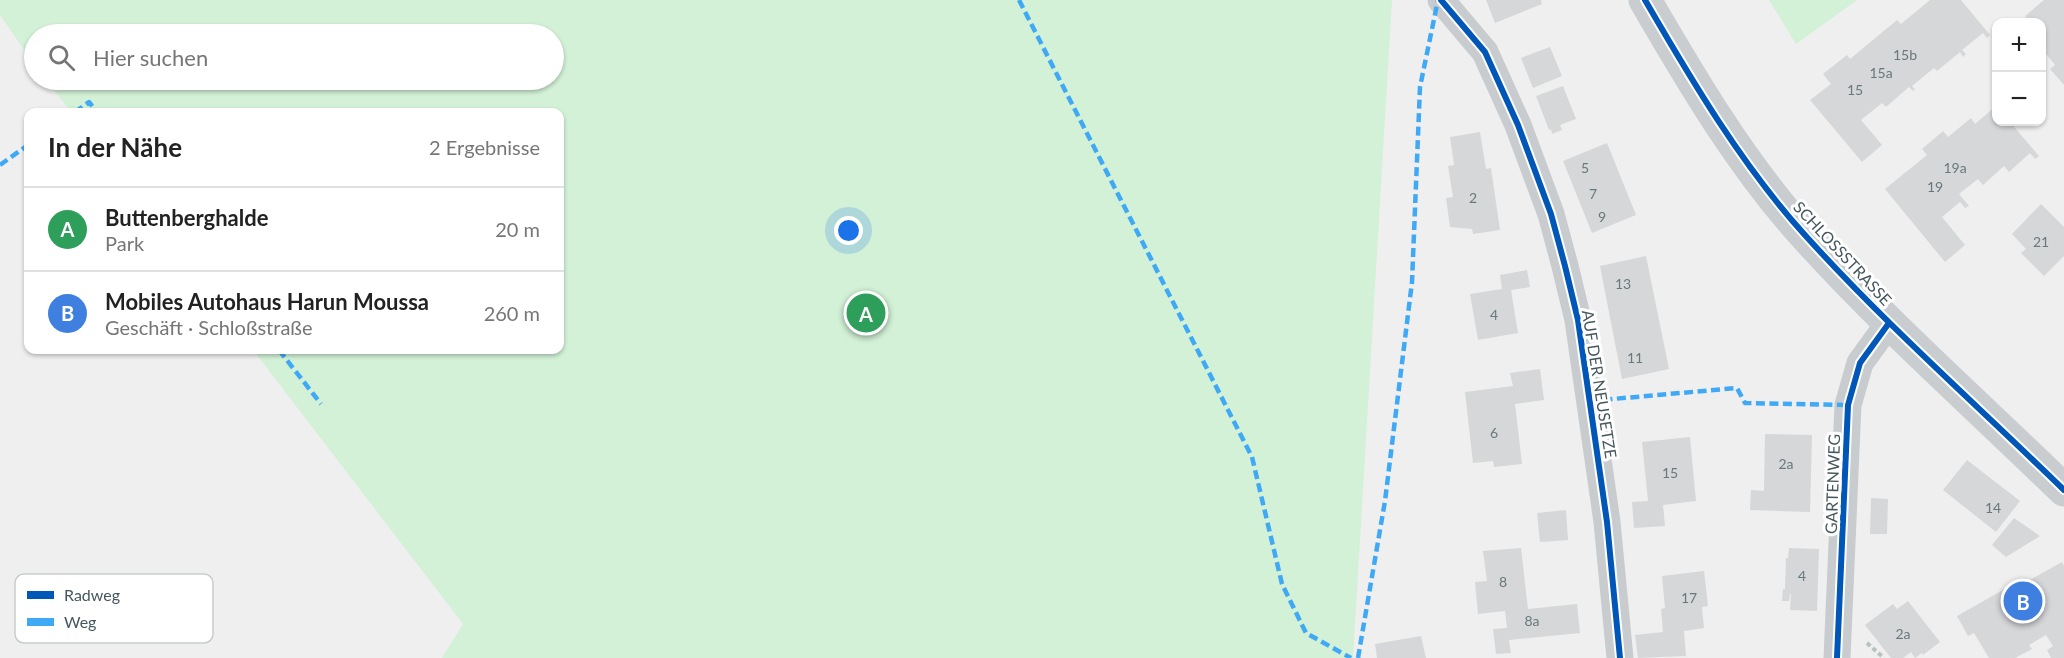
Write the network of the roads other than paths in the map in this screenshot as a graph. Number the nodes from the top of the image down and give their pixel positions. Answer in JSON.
{"nodes":[{"id":1,"x":1441,"y":0,"type":"edge"},
{"id":2,"x":1645,"y":0,"type":"edge"},
{"id":3,"x":1888,"y":322,"type":"junction"},
{"id":4,"x":2064,"y":490,"type":"edge"},
{"id":5,"x":1620,"y":658,"type":"edge"},
{"id":6,"x":1838,"y":658,"type":"edge"}],
"edges":[{"from":1,"to":5,"type":"street","name":"AUF DER NEUSETZE"},
{"from":2,"to":3,"type":"street","name":"SCHLOSSSTRASSE"},
{"from":3,"to":4,"type":"street","name":"SCHLOSSSTRASSE"},
{"from":3,"to":6,"type":"street","name":"GARTENWEG"}]}
